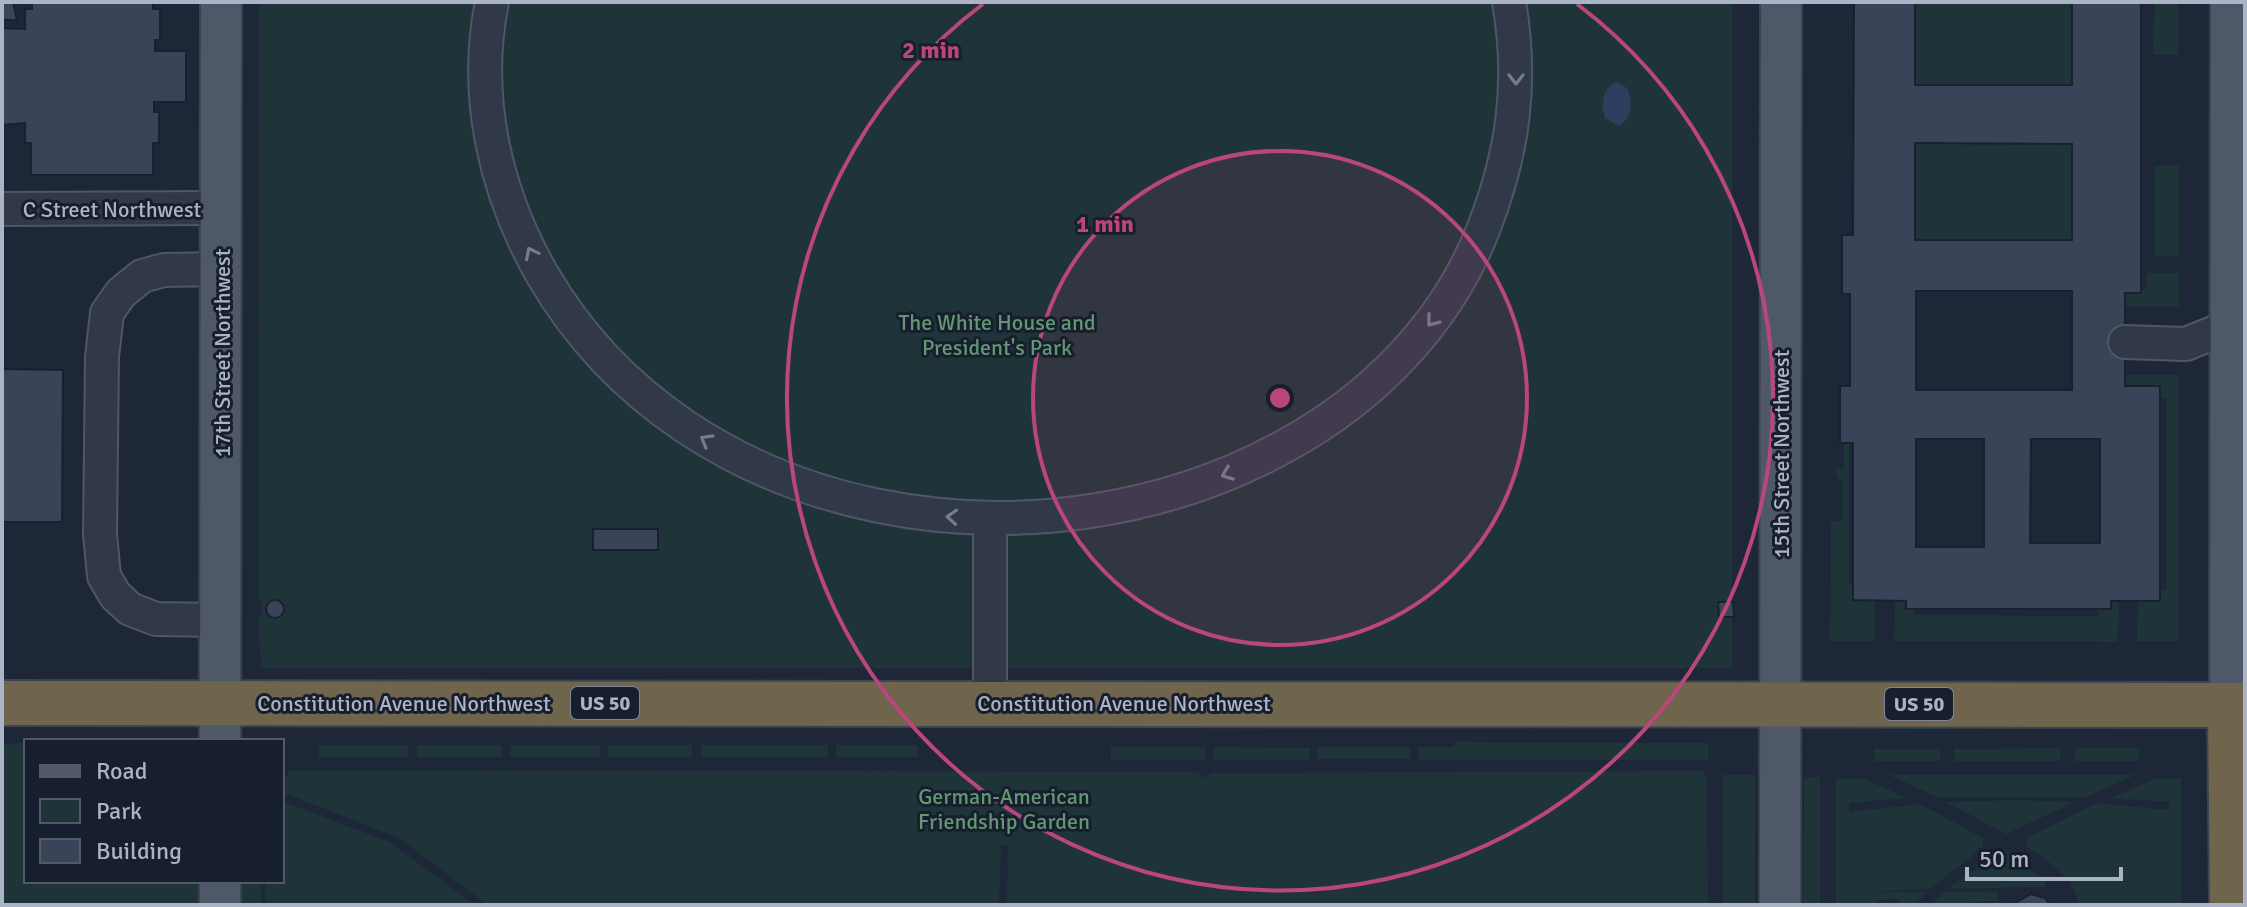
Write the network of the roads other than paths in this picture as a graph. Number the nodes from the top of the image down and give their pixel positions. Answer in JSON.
{"nodes":[{"id":1,"x":221,"y":2,"type":"edge"},
{"id":2,"x":492,"y":2,"type":"edge"},
{"id":3,"x":1509,"y":2,"type":"edge"},
{"id":4,"x":1781,"y":2,"type":"edge"},
{"id":5,"x":2231,"y":2,"type":"edge"},
{"id":6,"x":222,"y":208,"type":"junction"},
{"id":7,"x":2,"y":209,"type":"edge"},
{"id":8,"x":222,"y":269,"type":"junction"},
{"id":9,"x":2238,"y":323,"type":"edge"},
{"id":10,"x":2125,"y":342,"type":"dead end"},
{"id":11,"x":1001,"y":519,"type":"junction"},
{"id":12,"x":220,"y":620,"type":"junction"},
{"id":13,"x":1001,"y":702,"type":"junction"},
{"id":14,"x":2,"y":703,"type":"edge"},
{"id":15,"x":1781,"y":704,"type":"junction"},
{"id":16,"x":2237,"y":705,"type":"edge"},
{"id":17,"x":220,"y":722,"type":"edge"},
{"id":18,"x":220,"y":883,"type":"edge"},
{"id":19,"x":220,"y":905,"type":"edge"},
{"id":20,"x":1780,"y":905,"type":"edge"},
{"id":21,"x":2232,"y":905,"type":"edge"}],
"edges":[{"from":1,"to":6,"type":"main road","name":"17th Street Northwest"},
{"from":11,"to":2,"type":"street","one_way":true},
{"from":3,"to":11,"type":"street","one_way":true},
{"from":4,"to":15,"type":"main road","name":"15th Street Northwest"},
{"from":5,"to":9,"type":"main road"},
{"from":6,"to":7,"type":"street","name":"C Street Northwest"},
{"from":6,"to":8,"type":"main road","name":"17th Street Northwest"},
{"from":8,"to":12,"type":"main road","name":"17th Street Northwest"},
{"from":8,"to":12,"type":"street"},
{"from":9,"to":10,"type":"street"},
{"from":9,"to":16,"type":"main road"},
{"from":11,"to":13,"type":"street"},
{"from":12,"to":17,"type":"main road","name":"17th Street Northwest"},
{"from":13,"to":15,"type":"highway","name":"Constitution Avenue Northwest","number":"US 50"},
{"from":13,"to":17,"type":"highway","name":"Constitution Avenue Northwest","number":"US 50"},
{"from":14,"to":17,"type":"highway","name":"Constitution Avenue Northwest","number":"US 50"},
{"from":15,"to":16,"type":"highway","name":"Constitution Avenue Northwest","number":"US 50"},
{"from":15,"to":20,"type":"main road","name":"15th Street Northwest"},
{"from":16,"to":21,"type":"highway"},
{"from":18,"to":19,"type":"main road"}]}
